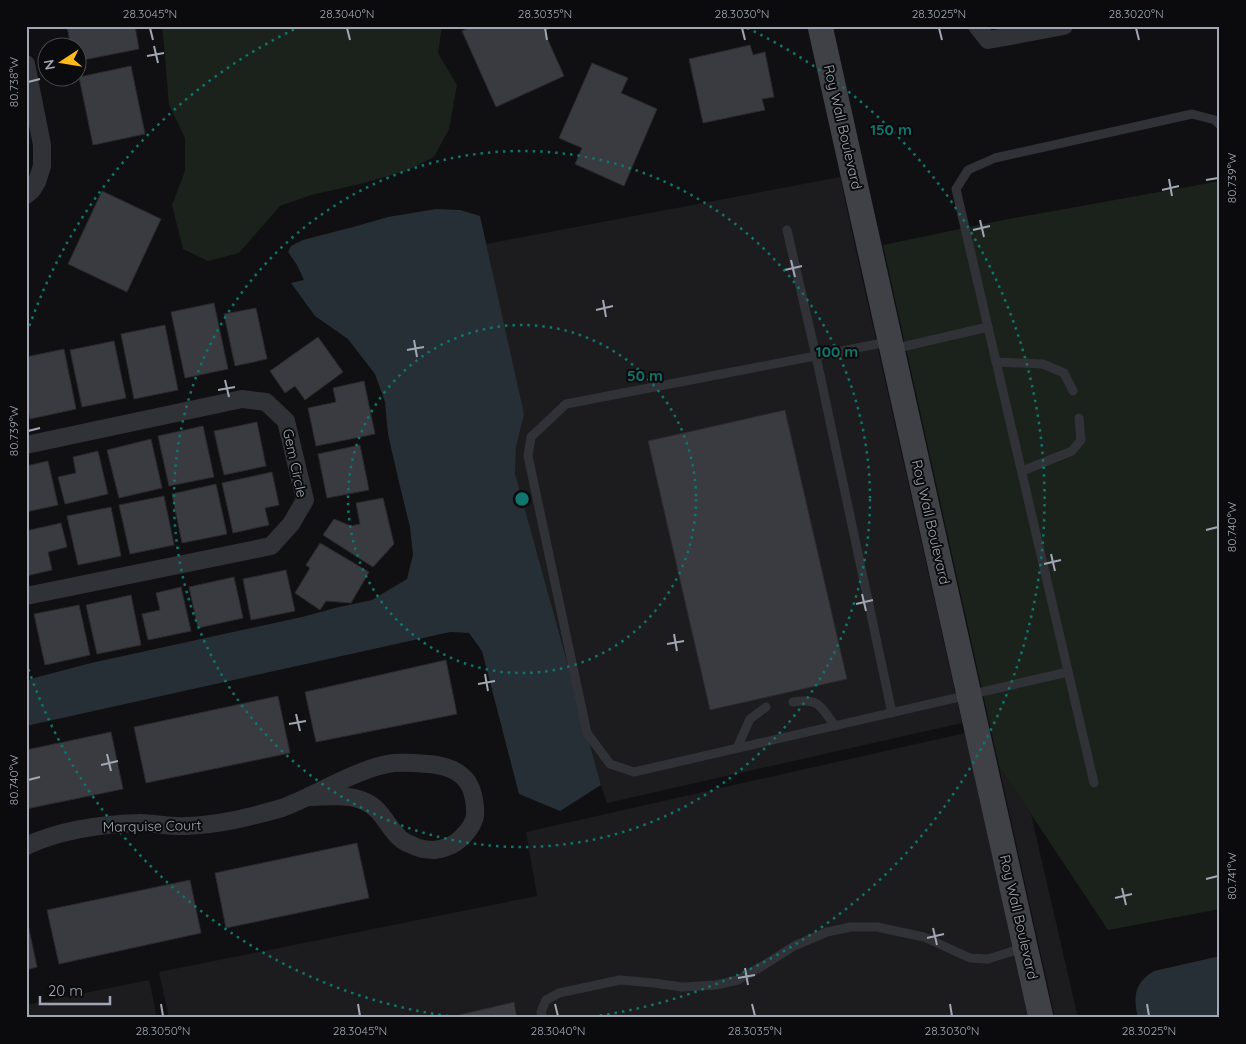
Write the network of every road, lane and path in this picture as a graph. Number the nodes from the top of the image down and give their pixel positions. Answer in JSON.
{"nodes":[{"id":1,"x":820,"y":26,"type":"edge"},
{"id":2,"x":977,"y":26,"type":"edge"},
{"id":3,"x":1064,"y":26,"type":"edge"},
{"id":4,"x":26,"y":64,"type":"edge"},
{"id":5,"x":1220,"y":125,"type":"edge"},
{"id":6,"x":26,"y":195,"type":"edge"},
{"id":7,"x":787,"y":230,"type":"dead end"},
{"id":8,"x":988,"y":327,"type":"junction"},
{"id":9,"x":892,"y":345,"type":"junction"},
{"id":10,"x":816,"y":356,"type":"junction"},
{"id":11,"x":996,"y":362,"type":"junction"},
{"id":12,"x":1073,"y":390,"type":"dead end"},
{"id":13,"x":1078,"y":418,"type":"dead end"},
{"id":14,"x":26,"y":445,"type":"edge"},
{"id":15,"x":1022,"y":471,"type":"junction"},
{"id":16,"x":26,"y":596,"type":"edge"},
{"id":17,"x":1068,"y":672,"type":"junction"},
{"id":18,"x":970,"y":695,"type":"junction"},
{"id":19,"x":793,"y":702,"type":"dead end"},
{"id":20,"x":766,"y":707,"type":"dead end"},
{"id":21,"x":892,"y":713,"type":"junction"},
{"id":22,"x":835,"y":726,"type":"junction"},
{"id":23,"x":737,"y":748,"type":"junction"},
{"id":24,"x":1094,"y":783,"type":"dead end"},
{"id":25,"x":307,"y":797,"type":"junction"},
{"id":26,"x":26,"y":846,"type":"edge"},
{"id":27,"x":1026,"y":948,"type":"junction"},
{"id":28,"x":543,"y":1018,"type":"edge"},
{"id":29,"x":1041,"y":1018,"type":"edge"}],
"edges":[{"from":1,"to":9,"type":"street","name":"Roy Wall Boulevard"},
{"from":2,"to":3,"type":"street"},
{"from":4,"to":6,"type":"street"},
{"from":5,"to":8,"type":"lane"},
{"from":7,"to":10,"type":"lane"},
{"from":8,"to":9,"type":"lane"},
{"from":8,"to":11,"type":"lane"},
{"from":9,"to":10,"type":"lane"},
{"from":9,"to":18,"type":"street","name":"Roy Wall Boulevard"},
{"from":10,"to":21,"type":"lane"},
{"from":10,"to":23,"type":"lane"},
{"from":11,"to":12,"type":"lane"},
{"from":11,"to":15,"type":"lane"},
{"from":13,"to":15,"type":"lane"},
{"from":14,"to":16,"type":"street","name":"Gem Circle"},
{"from":15,"to":17,"type":"lane"},
{"from":17,"to":18,"type":"lane"},
{"from":17,"to":24,"type":"lane"},
{"from":18,"to":21,"type":"lane"},
{"from":18,"to":27,"type":"street","name":"Roy Wall Boulevard"},
{"from":19,"to":22,"type":"lane"},
{"from":20,"to":23,"type":"lane"},
{"from":21,"to":22,"type":"lane"},
{"from":22,"to":23,"type":"lane"},
{"from":25,"to":25,"type":"street","name":"Marquise Court"},
{"from":25,"to":26,"type":"street","name":"Marquise Court"},
{"from":27,"to":28,"type":"lane"},
{"from":27,"to":29,"type":"street","name":"Roy Wall Boulevard"}]}
